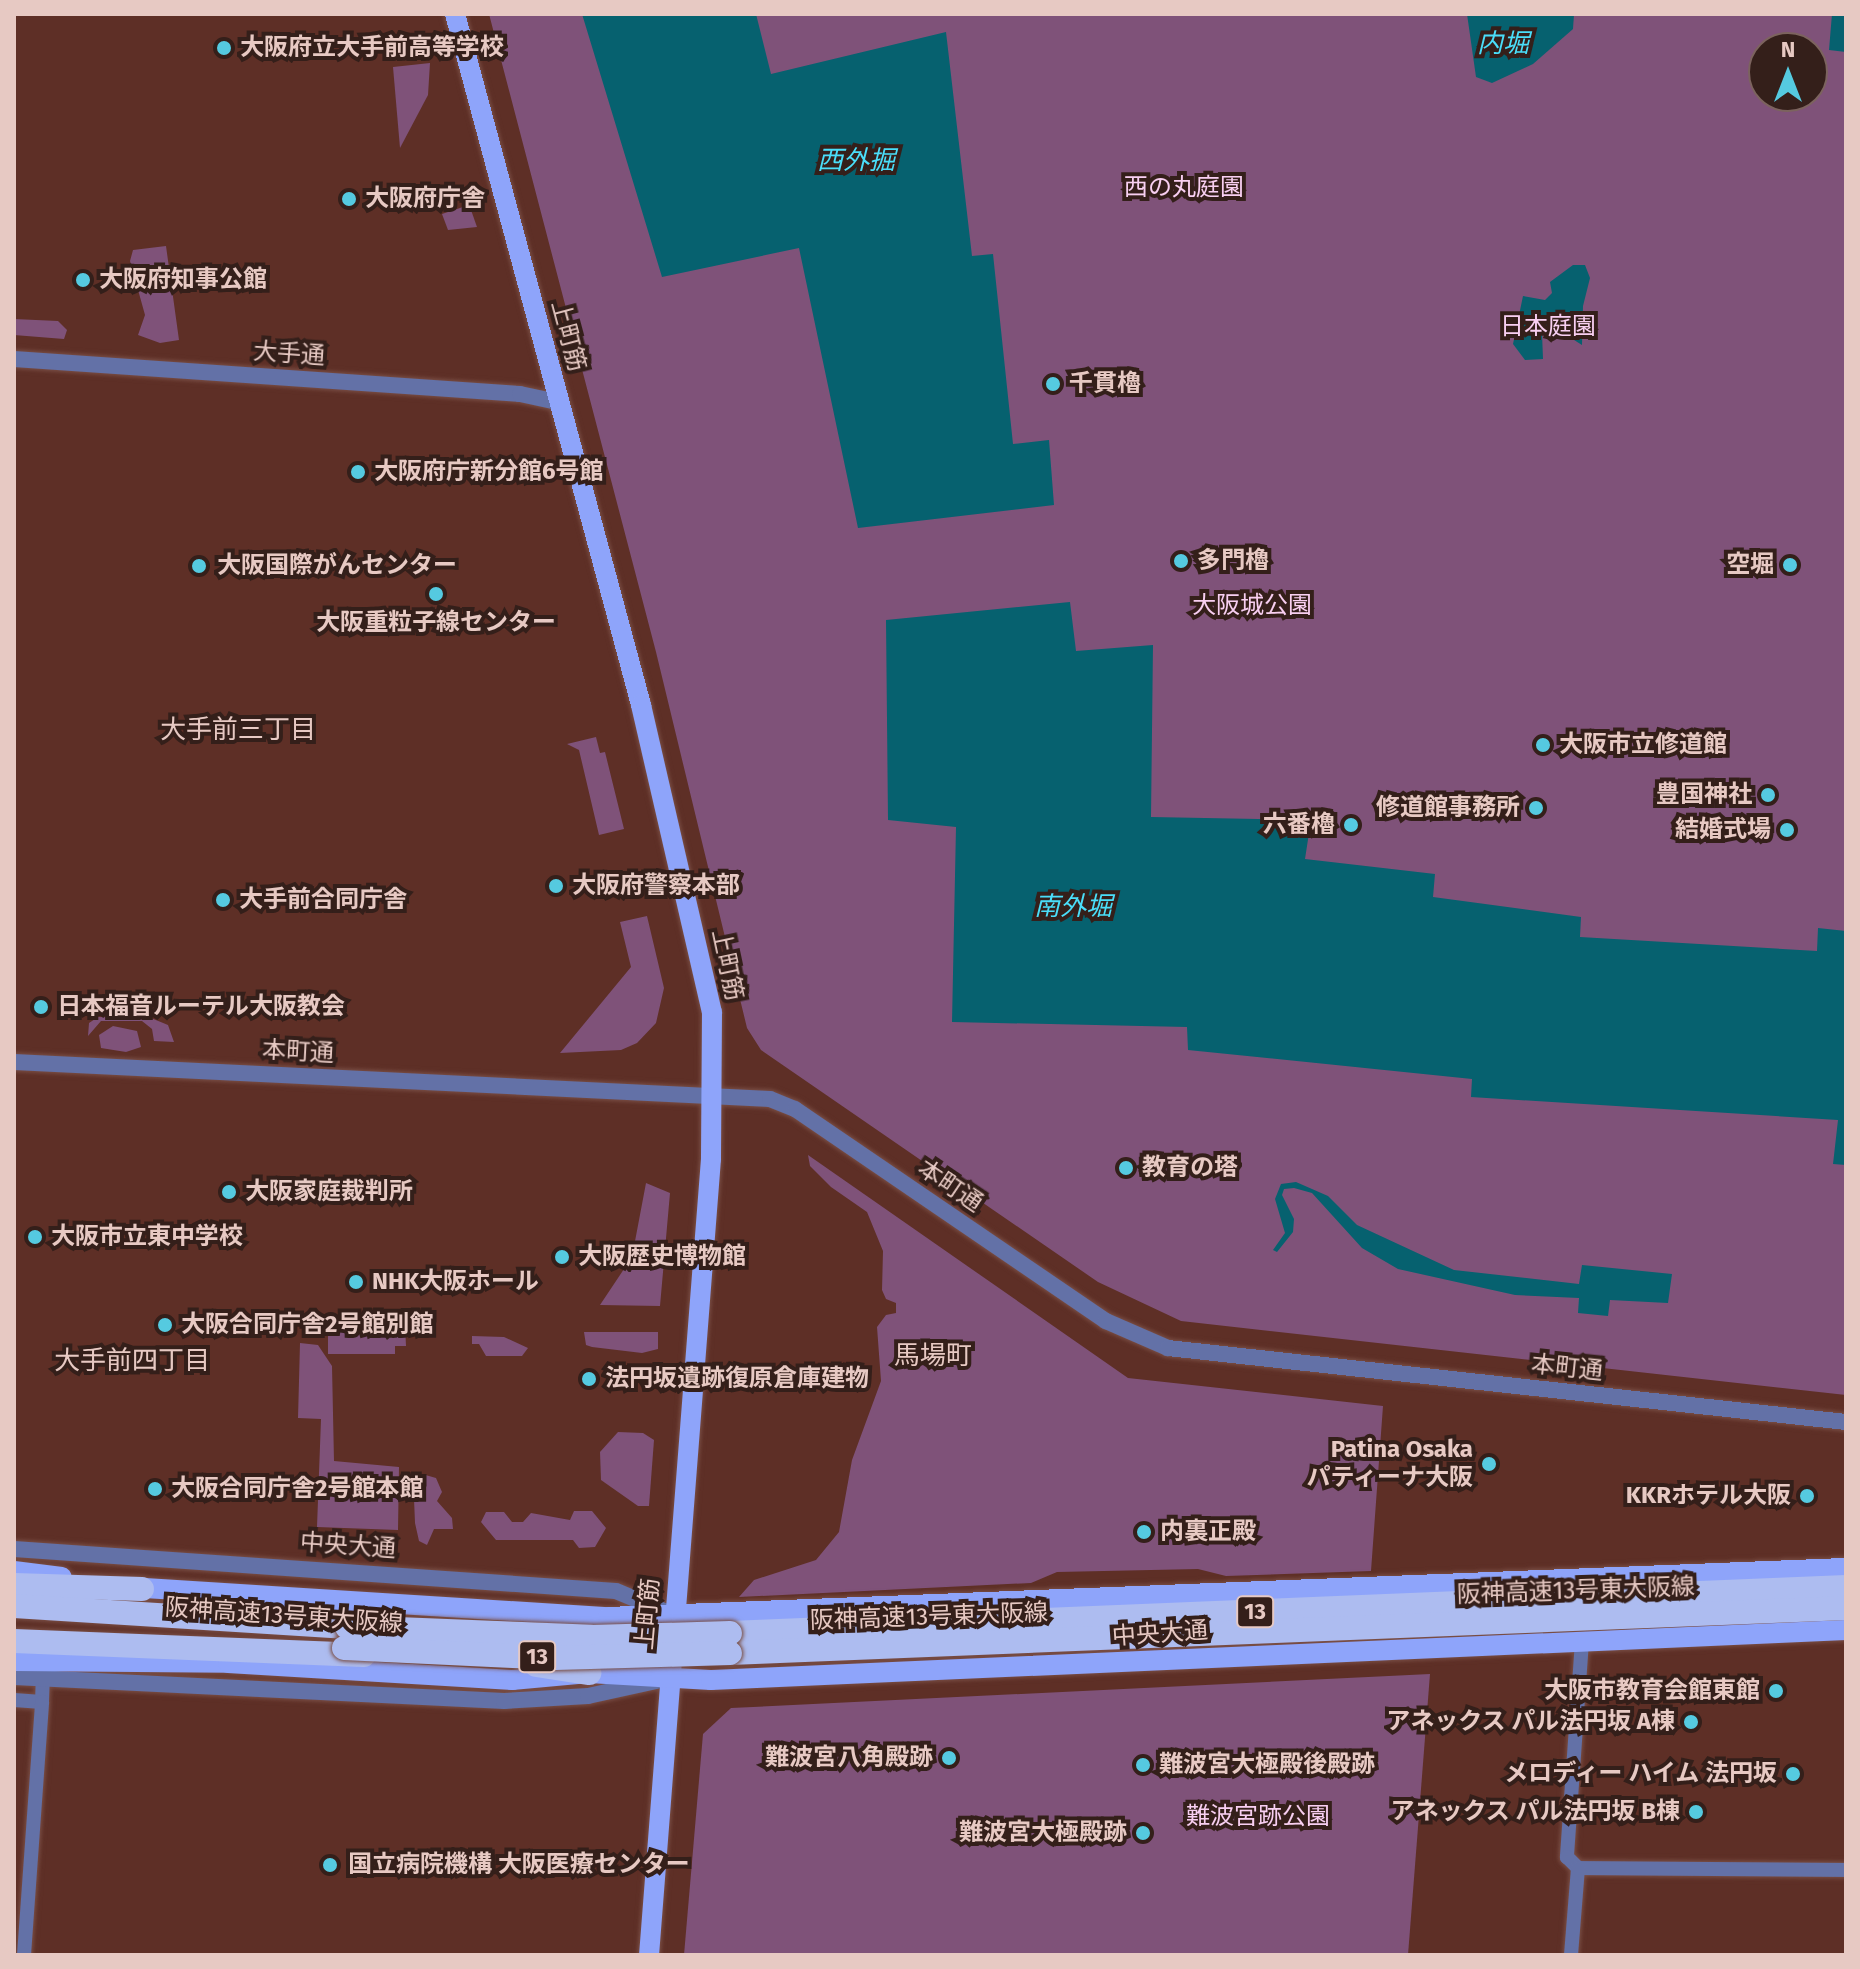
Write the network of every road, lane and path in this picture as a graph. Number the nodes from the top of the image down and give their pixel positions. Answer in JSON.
{"nodes":[{"id":1,"x":455,"y":14,"type":"edge"},
{"id":2,"x":14,"y":359,"type":"edge"},
{"id":3,"x":559,"y":402,"type":"junction"},
{"id":4,"x":14,"y":1062,"type":"edge"},
{"id":5,"x":713,"y":1095,"type":"junction"},
{"id":6,"x":1846,"y":1422,"type":"edge"},
{"id":7,"x":14,"y":1549,"type":"edge"},
{"id":8,"x":1846,"y":1568,"type":"edge"},
{"id":9,"x":14,"y":1571,"type":"edge"},
{"id":10,"x":14,"y":1585,"type":"edge"},
{"id":11,"x":1846,"y":1587,"type":"edge"},
{"id":12,"x":142,"y":1589,"type":"junction"},
{"id":13,"x":1683,"y":1604,"type":"junction"},
{"id":14,"x":14,"y":1606,"type":"edge"},
{"id":15,"x":1846,"y":1608,"type":"edge"},
{"id":16,"x":674,"y":1615,"type":"junction"},
{"id":17,"x":14,"y":1627,"type":"edge"},
{"id":18,"x":1846,"y":1630,"type":"edge"},
{"id":19,"x":828,"y":1639,"type":"junction"},
{"id":20,"x":14,"y":1641,"type":"edge"},
{"id":21,"x":1582,"y":1641,"type":"junction"},
{"id":22,"x":14,"y":1661,"type":"edge"},
{"id":23,"x":431,"y":1666,"type":"junction"},
{"id":24,"x":589,"y":1673,"type":"joint"},
{"id":25,"x":14,"y":1677,"type":"edge"},
{"id":26,"x":669,"y":1678,"type":"junction"},
{"id":27,"x":43,"y":1679,"type":"junction"},
{"id":28,"x":14,"y":1700,"type":"edge"},
{"id":29,"x":42,"y":1702,"type":"junction"},
{"id":30,"x":1578,"y":1868,"type":"junction"},
{"id":31,"x":1846,"y":1870,"type":"edge"},
{"id":32,"x":24,"y":1955,"type":"edge"},
{"id":33,"x":649,"y":1955,"type":"edge"},
{"id":34,"x":1571,"y":1955,"type":"edge"}],
"edges":[{"from":1,"to":3,"type":"main road","name":"上町筋"},
{"from":2,"to":3,"type":"street","name":"大手通"},
{"from":3,"to":5,"type":"main road","name":"上町筋"},
{"from":4,"to":5,"type":"street","name":"本町通"},
{"from":5,"to":6,"type":"street","name":"本町通"},
{"from":5,"to":16,"type":"main road","name":"上町筋"},
{"from":7,"to":16,"type":"street","name":"中央大通"},
{"from":8,"to":16,"type":"main road","name":"中央大通"},
{"from":9,"to":12,"type":"main road","name":"中央大通"},
{"from":10,"to":12,"type":"highway"},
{"from":11,"to":13,"type":"highway","name":"阪神高速13号東大阪線","number":"13"},
{"from":12,"to":16,"type":"main road","name":"中央大通"},
{"from":13,"to":15,"type":"highway","name":"阪神高速13号東大阪線","number":"13"},
{"from":13,"to":19,"type":"highway","name":"阪神高速13号東大阪線","number":"13"},
{"from":14,"to":19,"type":"highway","name":"阪神高速13号東大阪線","number":"13","bridge":true},
{"from":16,"to":26,"type":"main road","name":"上町筋"},
{"from":17,"to":19,"type":"highway","name":"阪神高速13号東大阪線","number":"13","bridge":true},
{"from":18,"to":21,"type":"main road","name":"中央大通"},
{"from":20,"to":23,"type":"highway"},
{"from":21,"to":26,"type":"main road","name":"中央大通"},
{"from":21,"to":30,"type":"street"},
{"from":22,"to":23,"type":"main road"},
{"from":23,"to":24,"type":"highway"},
{"from":24,"to":26,"type":"main road","name":"中央大通"},
{"from":25,"to":27,"type":"street","name":"中央大通"},
{"from":26,"to":27,"type":"street","name":"中央大通"},
{"from":26,"to":33,"type":"main road","name":"上町筋"},
{"from":27,"to":29,"type":"street"},
{"from":28,"to":29,"type":"street"},
{"from":29,"to":32,"type":"street"},
{"from":30,"to":31,"type":"street"},
{"from":30,"to":34,"type":"street"}]}
